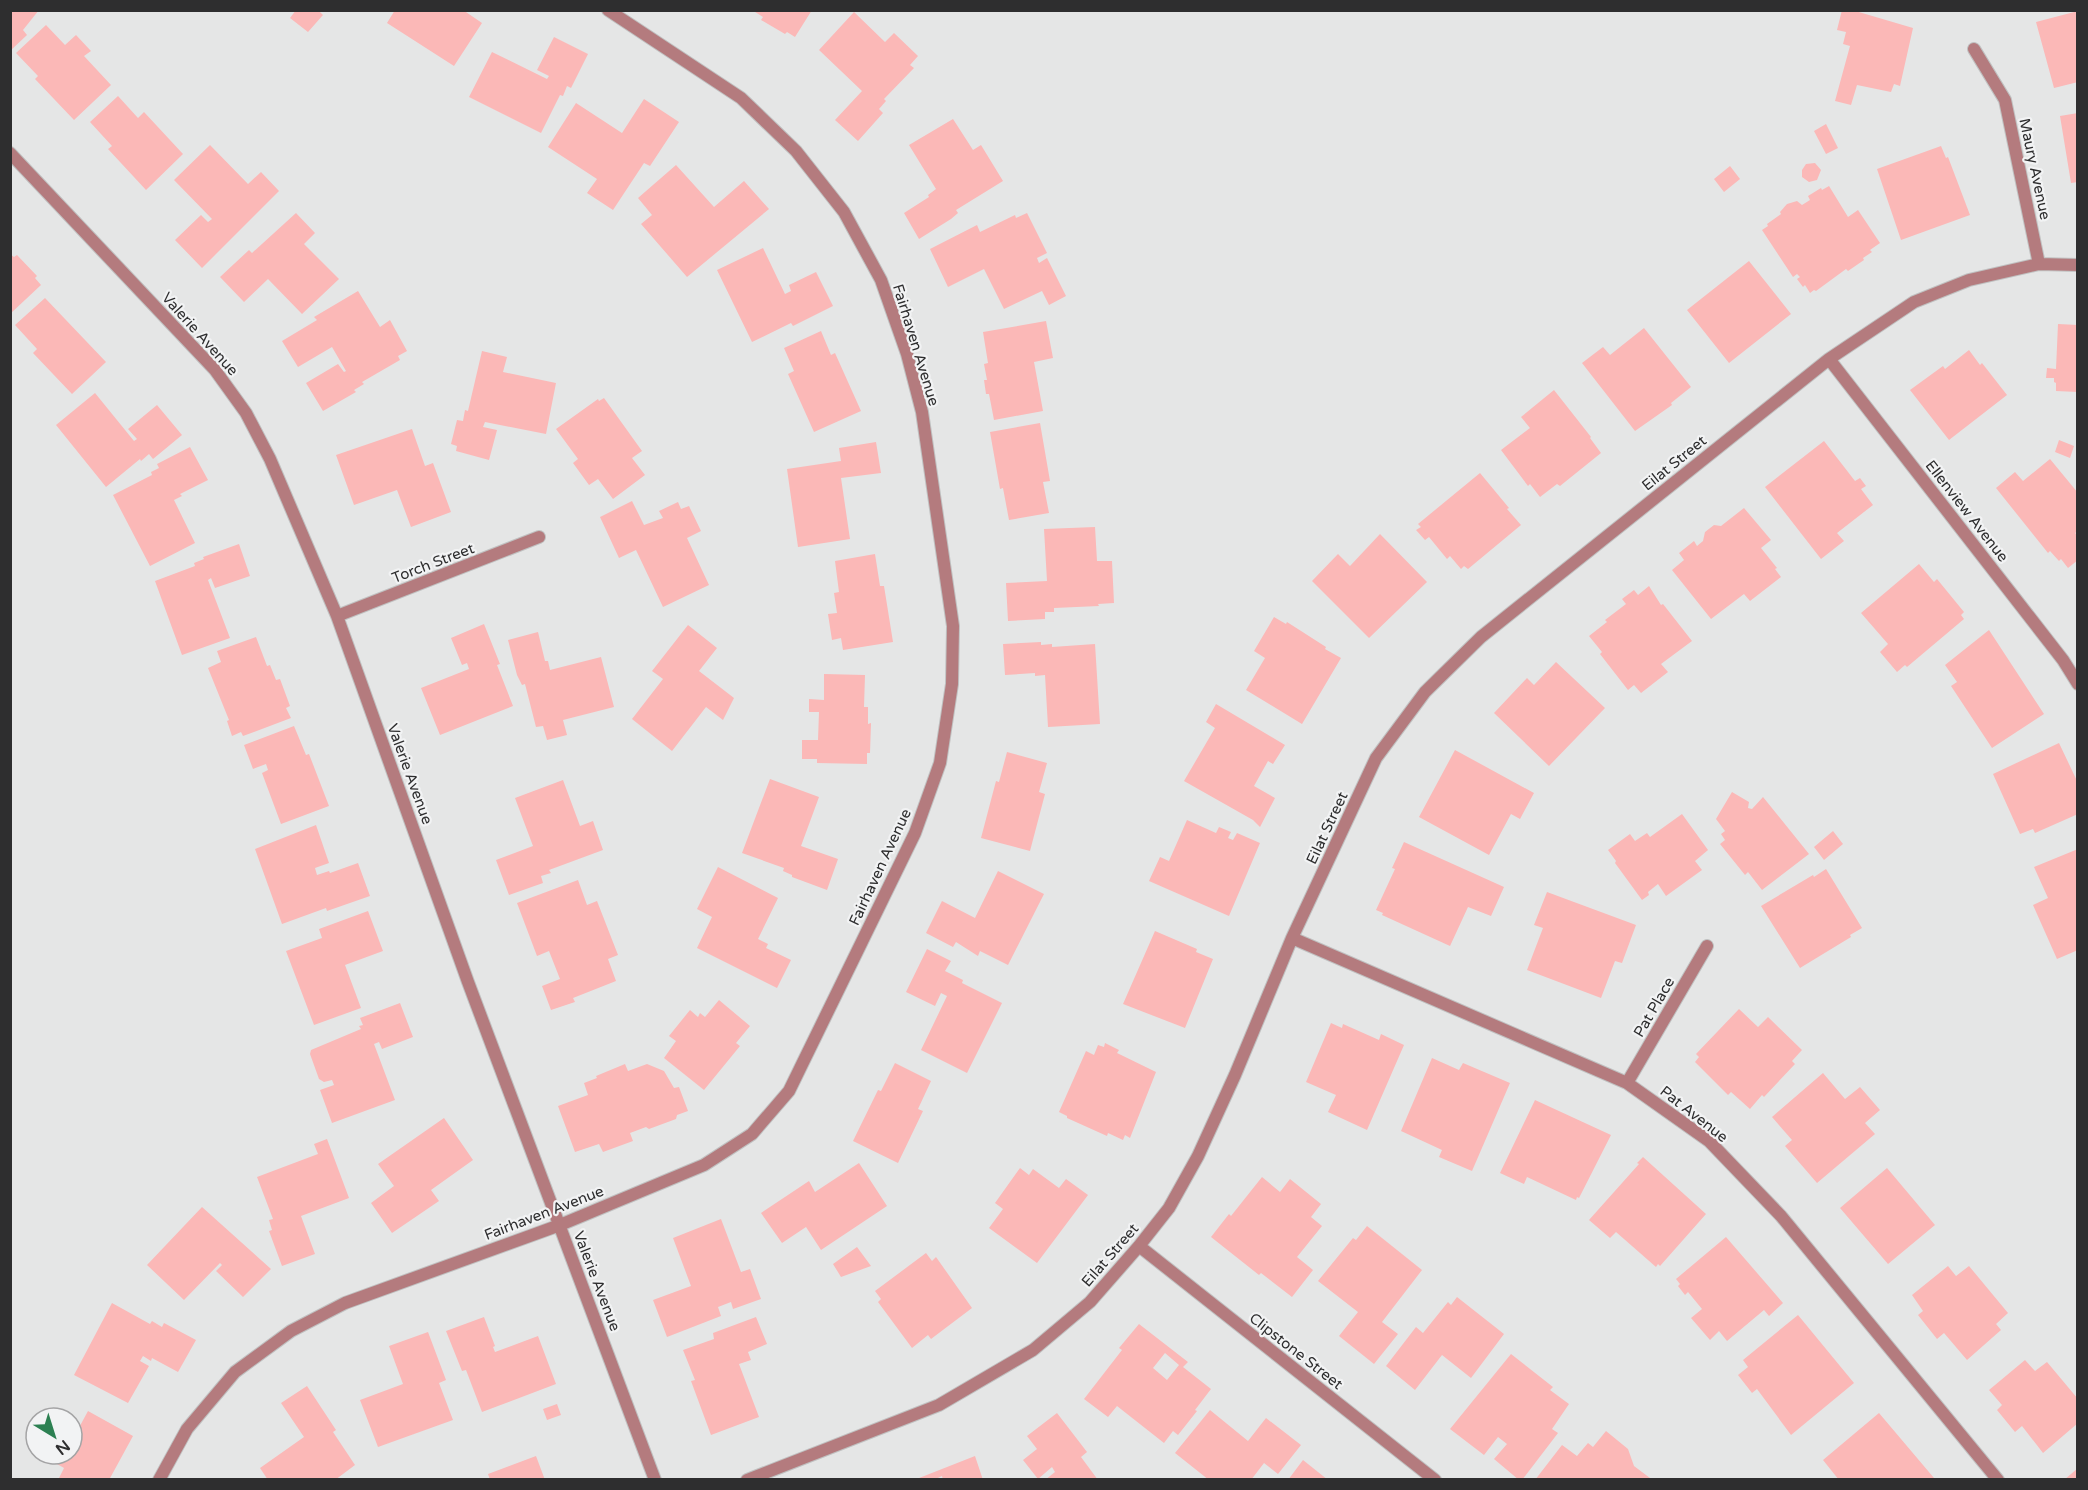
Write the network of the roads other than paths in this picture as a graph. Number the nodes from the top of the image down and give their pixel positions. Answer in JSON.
{"nodes":[{"id":1,"x":608,"y":10,"type":"edge"},
{"id":2,"x":1974,"y":49,"type":"dead end"},
{"id":3,"x":10,"y":153,"type":"edge"},
{"id":4,"x":2039,"y":264,"type":"junction"},
{"id":5,"x":2078,"y":265,"type":"edge"},
{"id":6,"x":1829,"y":358,"type":"junction"},
{"id":7,"x":539,"y":537,"type":"dead end"},
{"id":8,"x":337,"y":616,"type":"junction"},
{"id":9,"x":2078,"y":684,"type":"edge"},
{"id":10,"x":1292,"y":938,"type":"junction"},
{"id":11,"x":1707,"y":946,"type":"dead end"},
{"id":12,"x":1627,"y":1083,"type":"junction"},
{"id":13,"x":560,"y":1225,"type":"junction"},
{"id":14,"x":1139,"y":1246,"type":"junction"},
{"id":15,"x":159,"y":1479,"type":"edge"},
{"id":16,"x":656,"y":1479,"type":"edge"},
{"id":17,"x":747,"y":1479,"type":"edge"},
{"id":18,"x":1435,"y":1479,"type":"edge"},
{"id":19,"x":1998,"y":1479,"type":"edge"}],
"edges":[{"from":1,"to":13,"type":"street","name":"Fairhaven Avenue"},
{"from":2,"to":4,"type":"street","name":"Maury Avenue"},
{"from":3,"to":8,"type":"street","name":"Valerie Avenue"},
{"from":4,"to":5,"type":"street"},
{"from":4,"to":6,"type":"street","name":"Eilat Street"},
{"from":6,"to":9,"type":"street","name":"Ellenview Avenue"},
{"from":6,"to":10,"type":"street","name":"Eilat Street"},
{"from":7,"to":8,"type":"street","name":"Torch Street"},
{"from":8,"to":13,"type":"street","name":"Valerie Avenue"},
{"from":10,"to":12,"type":"street","name":"Pat Avenue"},
{"from":10,"to":14,"type":"street","name":"Eilat Street"},
{"from":11,"to":12,"type":"street","name":"Pat Place"},
{"from":12,"to":19,"type":"street","name":"Pat Avenue"},
{"from":13,"to":15,"type":"street","name":"Fairhaven Avenue"},
{"from":13,"to":16,"type":"street","name":"Valerie Avenue"},
{"from":14,"to":17,"type":"street","name":"Eilat Street"},
{"from":14,"to":18,"type":"street","name":"Clipstone Street"}]}
